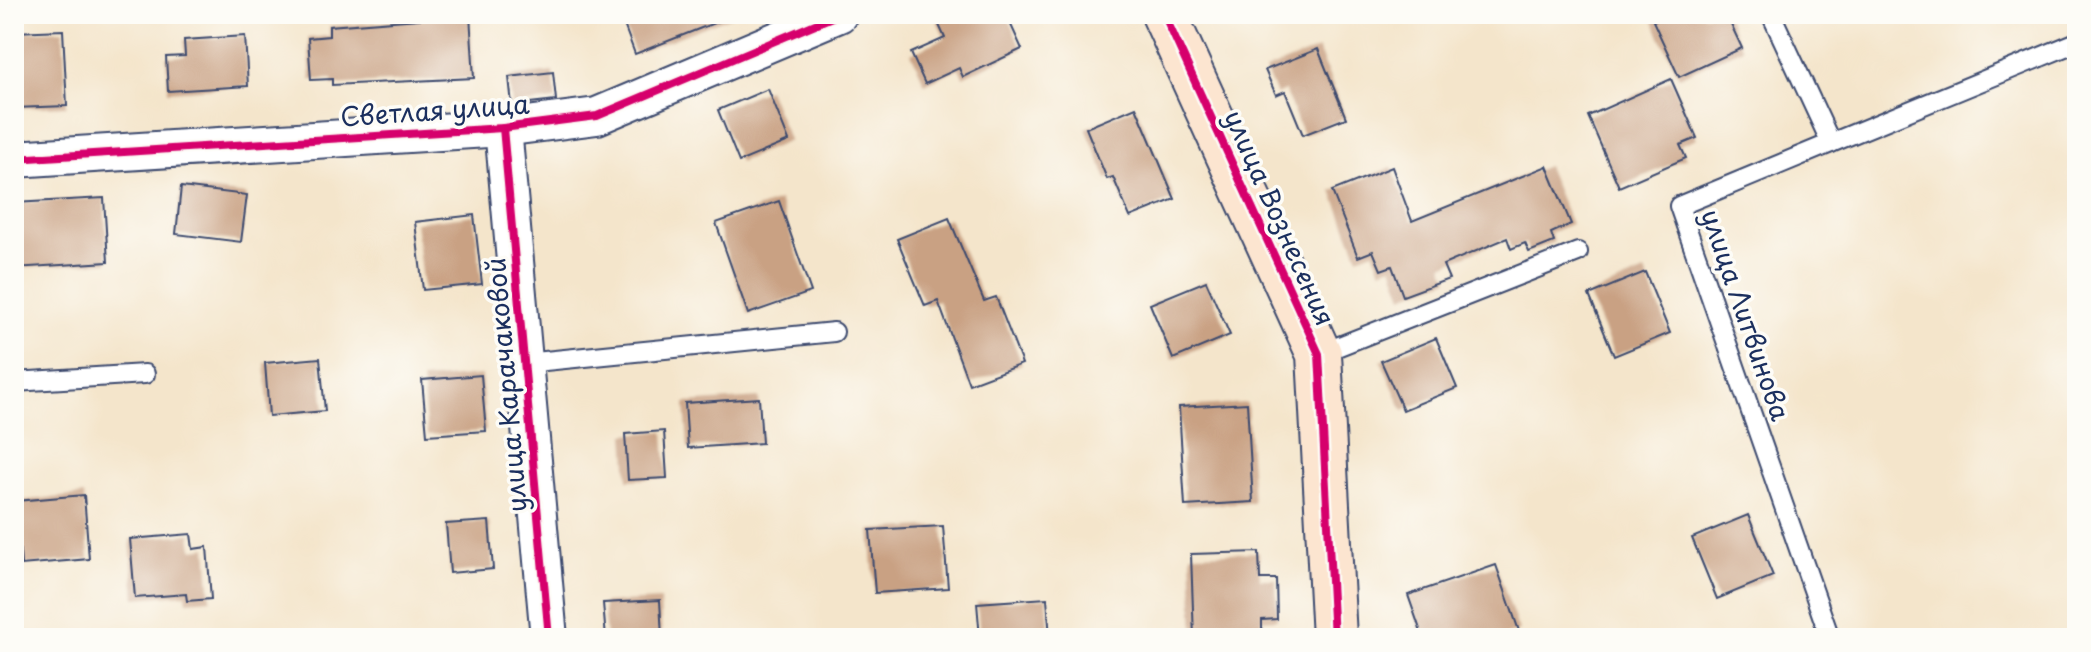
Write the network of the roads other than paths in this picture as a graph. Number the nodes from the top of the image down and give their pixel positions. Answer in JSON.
{"nodes":[{"id":1,"x":839,"y":14,"type":"edge"},
{"id":2,"x":1164,"y":14,"type":"edge"},
{"id":3,"x":1771,"y":14,"type":"edge"},
{"id":4,"x":2077,"y":42,"type":"edge"},
{"id":5,"x":503,"y":128,"type":"junction"},
{"id":6,"x":1831,"y":143,"type":"junction"},
{"id":7,"x":14,"y":159,"type":"edge"},
{"id":8,"x":1578,"y":252,"type":"dead end"},
{"id":9,"x":834,"y":332,"type":"dead end"},
{"id":10,"x":1319,"y":354,"type":"junction"},
{"id":11,"x":525,"y":363,"type":"junction"},
{"id":12,"x":145,"y":374,"type":"dead end"},
{"id":13,"x":14,"y":382,"type":"edge"},
{"id":14,"x":549,"y":638,"type":"edge"},
{"id":15,"x":1334,"y":638,"type":"edge"},
{"id":16,"x":1830,"y":638,"type":"edge"}],
"edges":[{"from":1,"to":5,"type":"street","name":"Светлая улица"},
{"from":2,"to":10,"type":"street","name":"улица Вознесения"},
{"from":3,"to":6,"type":"lane"},
{"from":4,"to":6,"type":"lane"},
{"from":5,"to":7,"type":"street","name":"Светлая улица"},
{"from":5,"to":11,"type":"street","name":"улица Карачаковой"},
{"from":6,"to":16,"type":"lane","name":"улица Литвинова"},
{"from":8,"to":10,"type":"lane"},
{"from":9,"to":11,"type":"lane","name":"улица Карачаковой"},
{"from":10,"to":15,"type":"street","name":"улица Вознесения"},
{"from":11,"to":14,"type":"street","name":"улица Карачаковой"},
{"from":12,"to":13,"type":"lane"}]}
